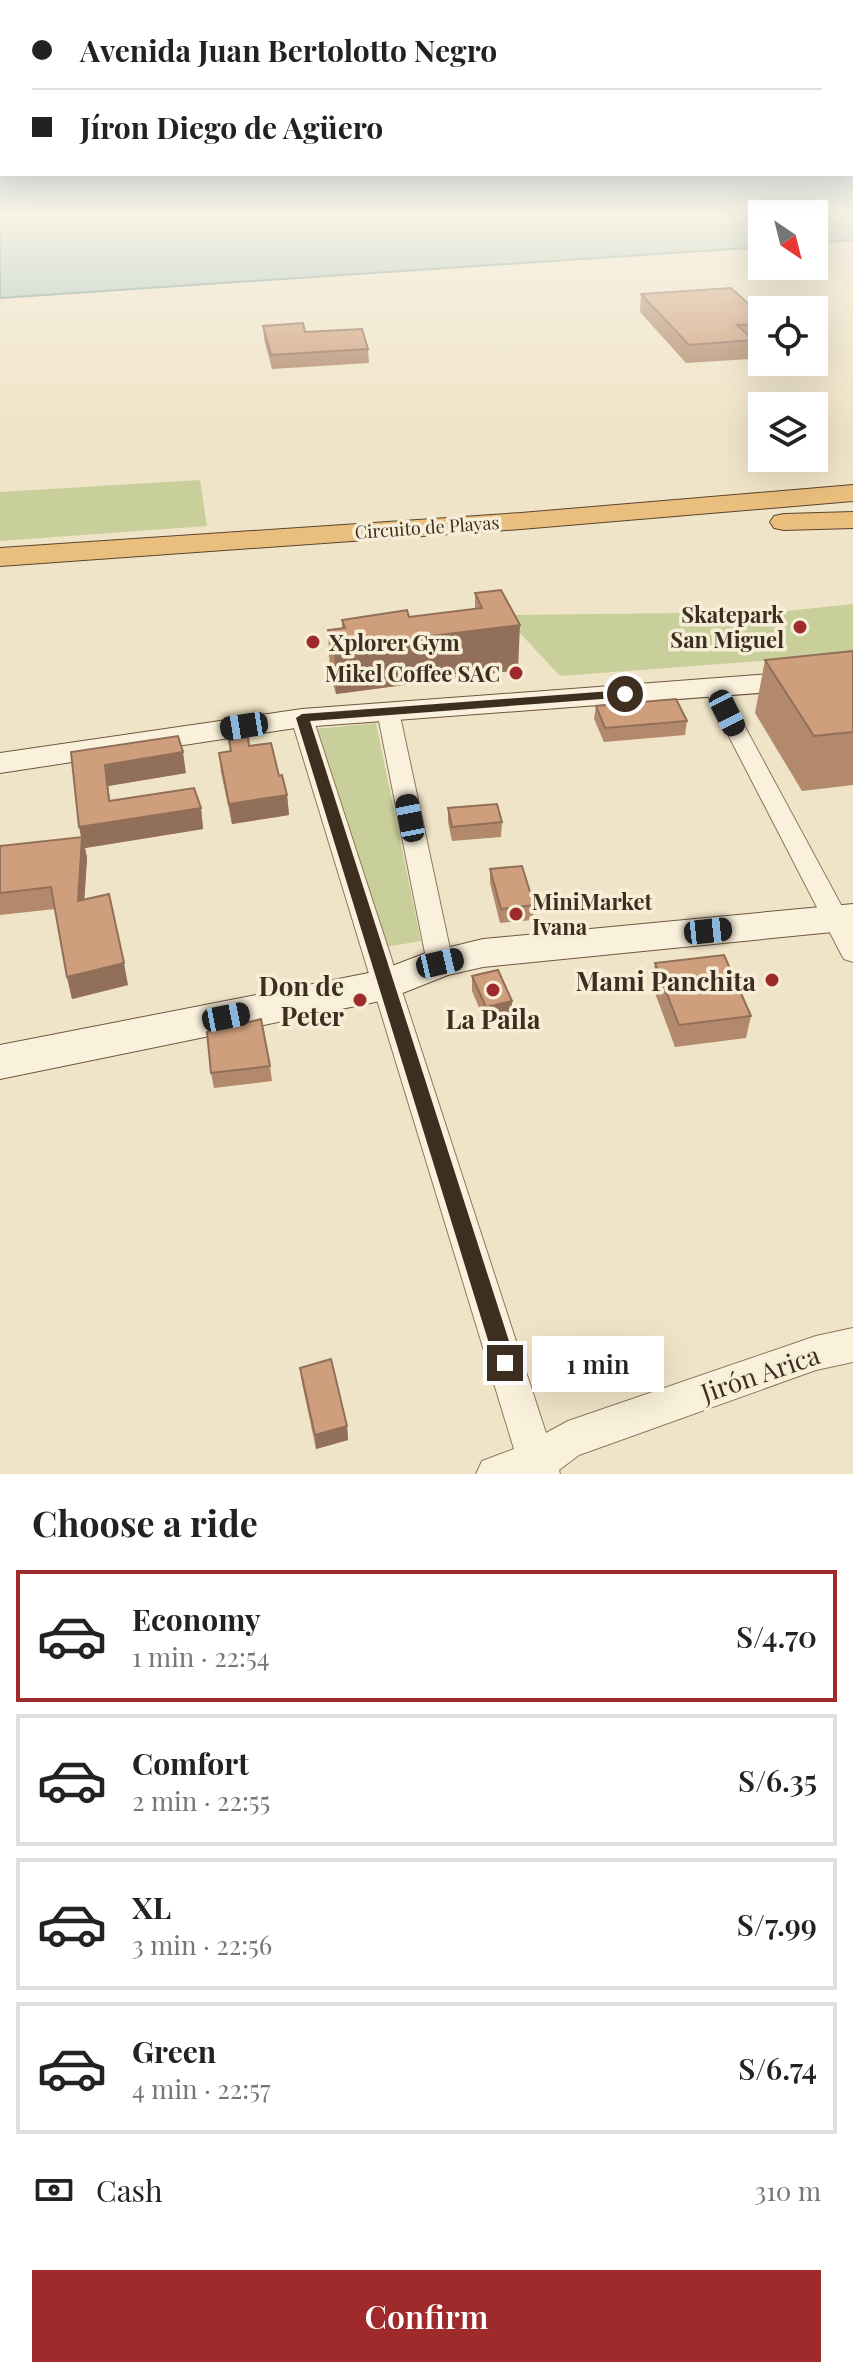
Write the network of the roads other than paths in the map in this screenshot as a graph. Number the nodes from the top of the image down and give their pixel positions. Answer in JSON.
{"nodes":[{"id":1,"x":853,"y":493,"type":"edge"},
{"id":2,"x":853,"y":520,"type":"edge"},
{"id":3,"x":0,"y":557,"type":"edge"},
{"id":4,"x":0,"y":572,"type":"edge"},
{"id":5,"x":853,"y":677,"type":"edge"},
{"id":6,"x":714,"y":688,"type":"junction"},
{"id":7,"x":388,"y":711,"type":"junction"},
{"id":8,"x":302,"y":718,"type":"junction"},
{"id":9,"x":0,"y":763,"type":"edge"},
{"id":10,"x":847,"y":929,"type":"edge"},
{"id":11,"x":440,"y":963,"type":"junction"},
{"id":12,"x":385,"y":985,"type":"junction"},
{"id":13,"x":0,"y":1062,"type":"edge"},
{"id":14,"x":853,"y":1345,"type":"edge"},
{"id":15,"x":539,"y":1468,"type":"edge"},
{"id":16,"x":495,"y":1474,"type":"edge"}],
"edges":[{"from":1,"to":3,"type":"highway","name":"Circuito de Playas"},
{"from":2,"to":4,"type":"highway","name":"Circuito de Playas"},
{"from":5,"to":6,"type":"main road"},
{"from":6,"to":7,"type":"main road"},
{"from":6,"to":10,"type":"street"},
{"from":7,"to":8,"type":"main road"},
{"from":7,"to":11,"type":"street"},
{"from":8,"to":9,"type":"main road"},
{"from":8,"to":12,"type":"street"},
{"from":10,"to":11,"type":"main road"},
{"from":11,"to":12,"type":"main road"},
{"from":12,"to":13,"type":"main road"},
{"from":12,"to":15,"type":"street"},
{"from":14,"to":15,"type":"street","name":"Jirón Arica"},
{"from":15,"to":16,"type":"street","name":"Jirón Arica"}]}
